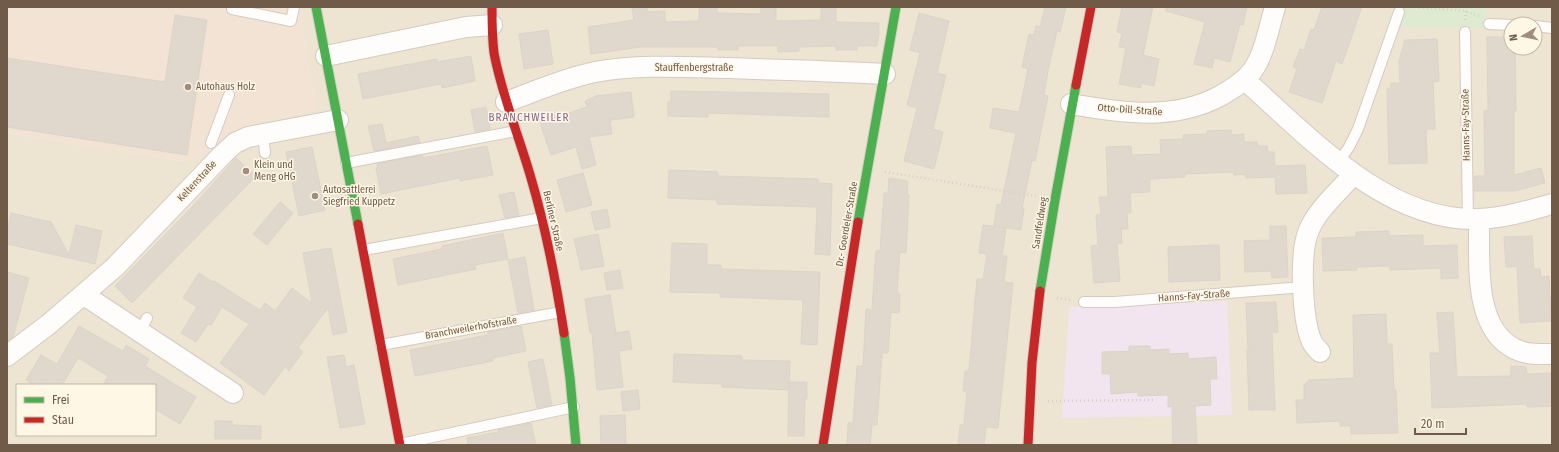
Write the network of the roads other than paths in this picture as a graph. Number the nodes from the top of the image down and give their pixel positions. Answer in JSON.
{"nodes":[{"id":1,"x":233,"y":7,"type":"edge"},
{"id":2,"x":896,"y":7,"type":"edge"},
{"id":3,"x":1091,"y":7,"type":"edge"},
{"id":4,"x":1275,"y":7,"type":"edge"},
{"id":5,"x":294,"y":8,"type":"edge"},
{"id":6,"x":317,"y":11,"type":"edge"},
{"id":7,"x":1399,"y":12,"type":"dead end"},
{"id":8,"x":492,"y":16,"type":"edge"},
{"id":9,"x":1488,"y":24,"type":"road end"},
{"id":10,"x":1503,"y":25,"type":"edge"},
{"id":11,"x":1465,"y":32,"type":"dead end"},
{"id":12,"x":326,"y":56,"type":"junction"},
{"id":13,"x":886,"y":74,"type":"junction"},
{"id":14,"x":1245,"y":80,"type":"junction"},
{"id":15,"x":229,"y":95,"type":"dead end"},
{"id":16,"x":506,"y":102,"type":"junction"},
{"id":17,"x":1071,"y":104,"type":"junction"},
{"id":18,"x":338,"y":120,"type":"junction"},
{"id":19,"x":516,"y":131,"type":"junction"},
{"id":20,"x":263,"y":133,"type":"junction"},
{"id":21,"x":211,"y":143,"type":"dead end"},
{"id":22,"x":266,"y":153,"type":"dead end"},
{"id":23,"x":346,"y":164,"type":"junction"},
{"id":24,"x":1346,"y":169,"type":"junction"},
{"id":25,"x":1552,"y":204,"type":"edge"},
{"id":26,"x":542,"y":218,"type":"junction"},
{"id":27,"x":1473,"y":219,"type":"junction"},
{"id":28,"x":364,"y":250,"type":"junction"},
{"id":29,"x":1303,"y":287,"type":"junction"},
{"id":30,"x":84,"y":295,"type":"junction"},
{"id":31,"x":1084,"y":302,"type":"road end"},
{"id":32,"x":561,"y":312,"type":"junction"},
{"id":33,"x":381,"y":345,"type":"junction"},
{"id":34,"x":1320,"y":352,"type":"dead end"},
{"id":35,"x":1552,"y":354,"type":"edge"},
{"id":36,"x":7,"y":356,"type":"edge"},
{"id":37,"x":233,"y":393,"type":"dead end"},
{"id":38,"x":574,"y":407,"type":"junction"},
{"id":39,"x":400,"y":445,"type":"edge"},
{"id":40,"x":576,"y":445,"type":"edge"},
{"id":41,"x":823,"y":445,"type":"edge"},
{"id":42,"x":1028,"y":445,"type":"edge"}],
"edges":[{"from":1,"to":5,"type":"lane"},
{"from":2,"to":13,"type":"street","name":"Dr.- Goerdeler-Straße"},
{"from":3,"to":17,"type":"street","name":"Sandfeldweg"},
{"from":4,"to":14,"type":"street","name":"Otto-Dill-Straße"},
{"from":5,"to":6,"type":"lane"},
{"from":6,"to":12,"type":"street"},
{"from":7,"to":24,"type":"lane"},
{"from":8,"to":12,"type":"street"},
{"from":8,"to":16,"type":"street","name":"Berliner Straße"},
{"from":9,"to":10,"type":"lane"},
{"from":11,"to":27,"type":"lane","name":"Hanns-Fay-Straße"},
{"from":12,"to":18,"type":"street"},
{"from":13,"to":16,"type":"street","name":"Stauffenbergstraße"},
{"from":13,"to":41,"type":"street","name":"Dr.- Goerdeler-Straße"},
{"from":14,"to":17,"type":"street","name":"Otto-Dill-Straße"},
{"from":14,"to":24,"type":"street"},
{"from":15,"to":21,"type":"lane"},
{"from":16,"to":19,"type":"street","name":"Berliner Straße"},
{"from":17,"to":42,"type":"street","name":"Sandfeldweg"},
{"from":18,"to":20,"type":"street","name":"Keltenstraße"},
{"from":18,"to":23,"type":"street"},
{"from":19,"to":23,"type":"lane"},
{"from":19,"to":26,"type":"street","name":"Berliner Straße"},
{"from":20,"to":22,"type":"lane"},
{"from":20,"to":30,"type":"street","name":"Keltenstraße"},
{"from":23,"to":28,"type":"street"},
{"from":24,"to":27,"type":"street"},
{"from":24,"to":29,"type":"street"},
{"from":25,"to":27,"type":"street"},
{"from":26,"to":28,"type":"lane"},
{"from":26,"to":32,"type":"street","name":"Berliner Straße"},
{"from":27,"to":35,"type":"street"},
{"from":28,"to":33,"type":"street"},
{"from":29,"to":31,"type":"lane","name":"Hanns-Fay-Straße"},
{"from":29,"to":34,"type":"street"},
{"from":30,"to":36,"type":"street","name":"Keltenstraße"},
{"from":30,"to":37,"type":"street"},
{"from":32,"to":33,"type":"lane","name":"Branchweilerhofstraße"},
{"from":32,"to":38,"type":"street","name":"Berliner Straße"},
{"from":33,"to":39,"type":"street"},
{"from":38,"to":39,"type":"lane"},
{"from":38,"to":40,"type":"street","name":"Berliner Straße"}]}
